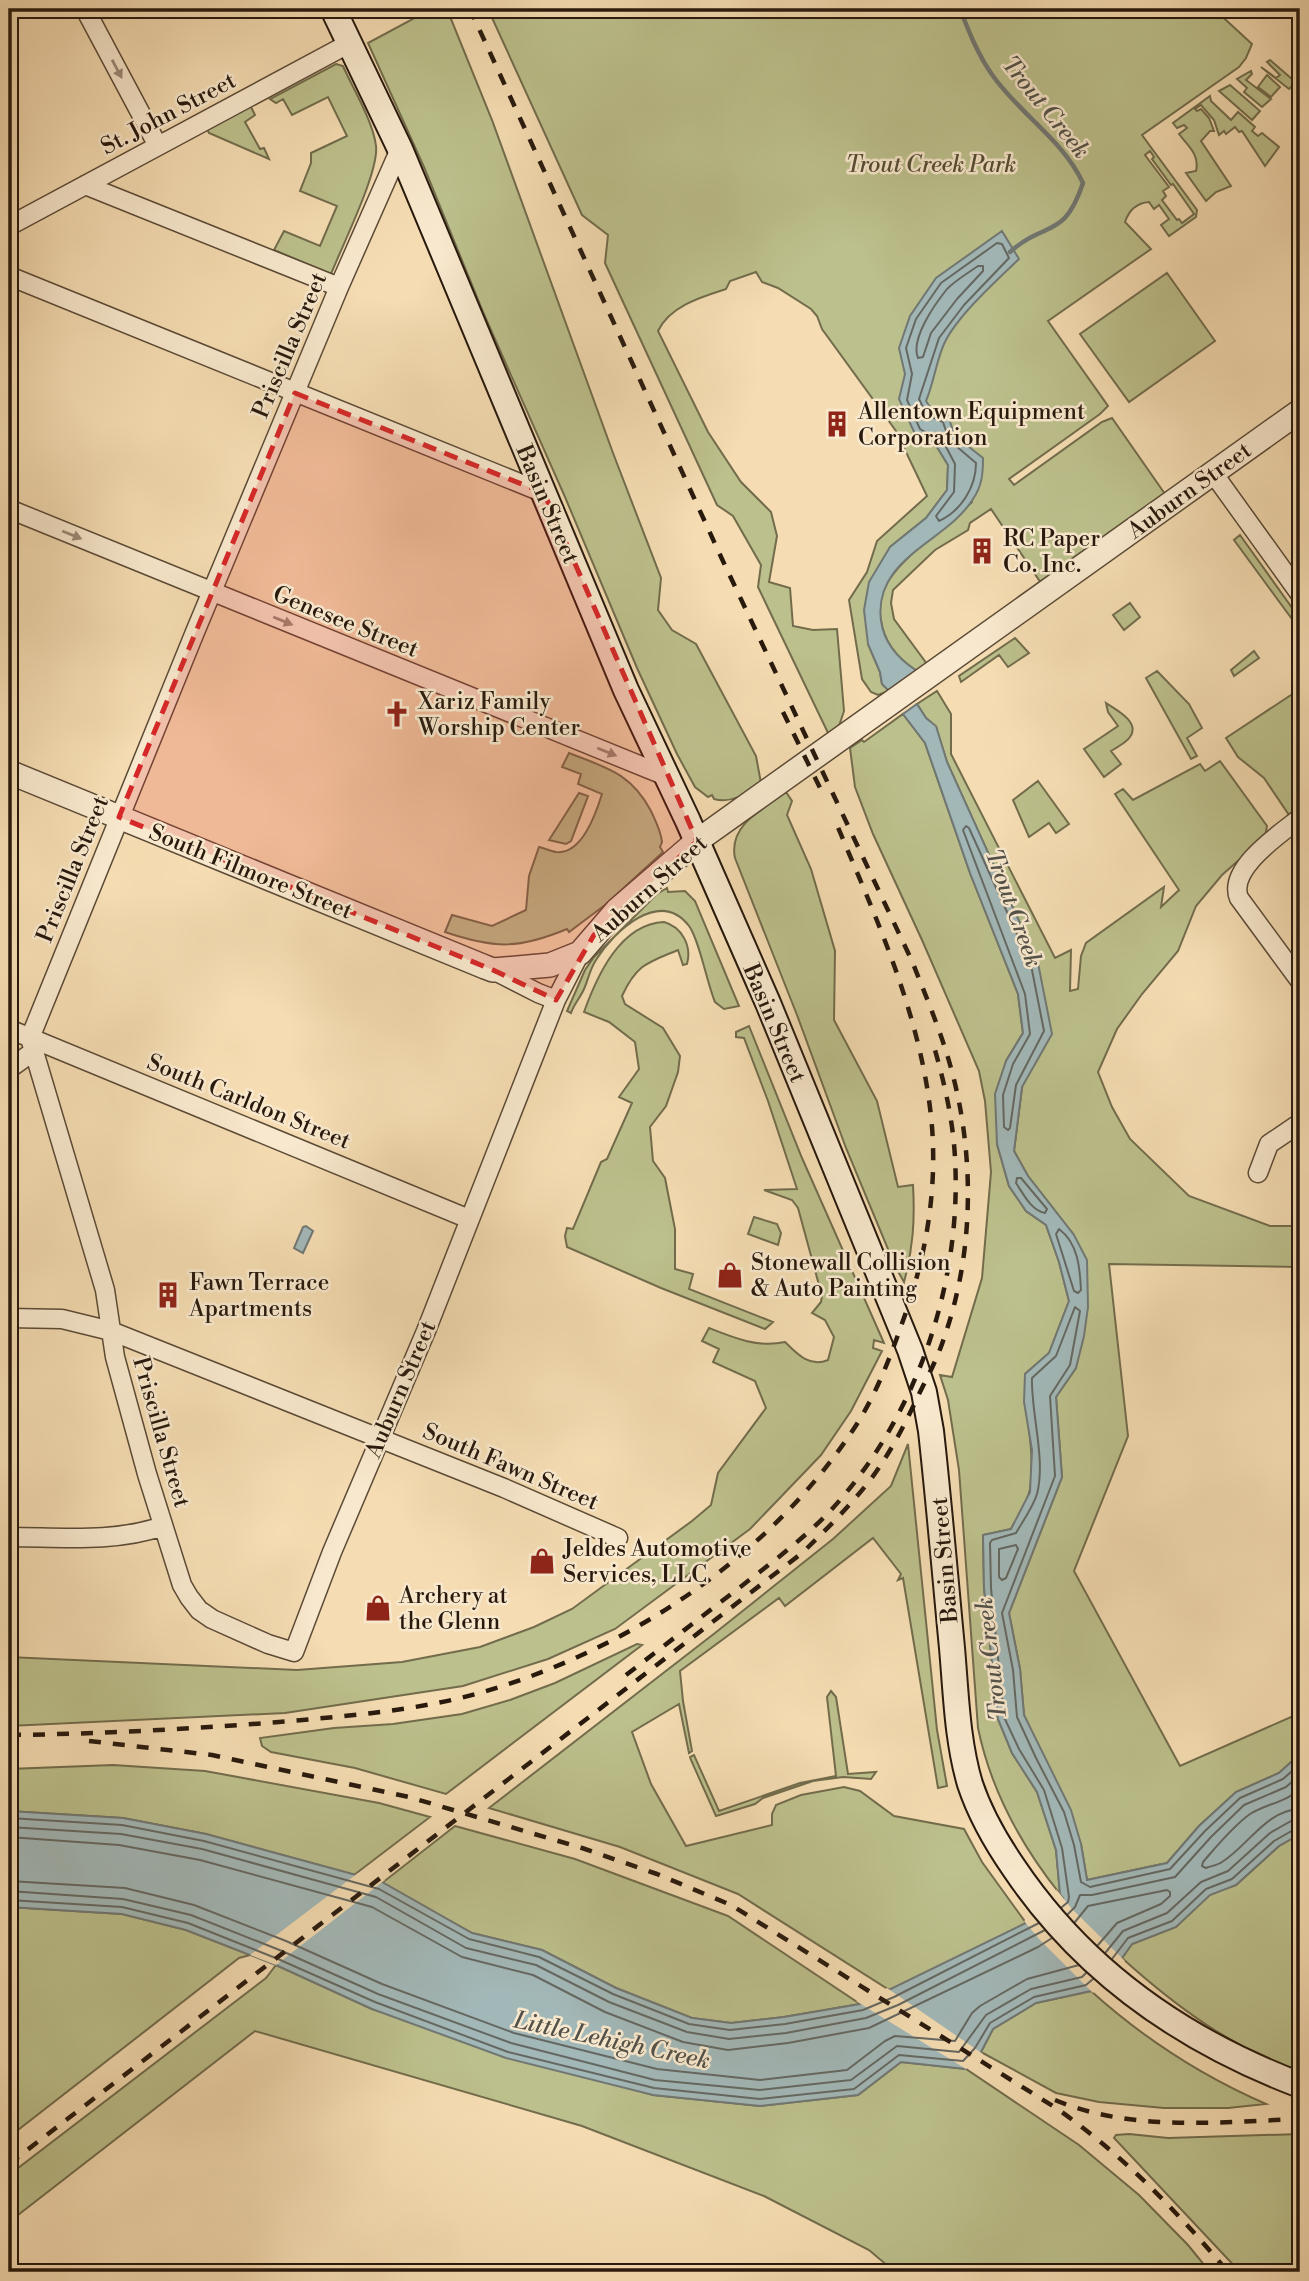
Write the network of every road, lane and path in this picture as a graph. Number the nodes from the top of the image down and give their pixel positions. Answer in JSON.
{"nodes":[{"id":1,"x":85,"y":9,"type":"edge"},
{"id":2,"x":333,"y":9,"type":"edge"},
{"id":3,"x":350,"y":43,"type":"junction"},
{"id":4,"x":158,"y":146,"type":"junction"},
{"id":5,"x":400,"y":149,"type":"junction"},
{"id":6,"x":85,"y":185,"type":"junction"},
{"id":7,"x":9,"y":226,"type":"edge"},
{"id":8,"x":9,"y":276,"type":"edge"},
{"id":9,"x":339,"y":288,"type":"junction"},
{"id":10,"x":295,"y":393,"type":"junction"},
{"id":11,"x":1300,"y":411,"type":"edge"},
{"id":12,"x":1213,"y":473,"type":"junction"},
{"id":13,"x":544,"y":493,"type":"junction"},
{"id":14,"x":9,"y":509,"type":"edge"},
{"id":15,"x":213,"y":593,"type":"junction"},
{"id":16,"x":1300,"y":594,"type":"edge"},
{"id":17,"x":9,"y":772,"type":"edge"},
{"id":18,"x":666,"y":776,"type":"junction"},
{"id":19,"x":120,"y":817,"type":"junction"},
{"id":20,"x":1300,"y":818,"type":"edge"},
{"id":21,"x":697,"y":841,"type":"junction"},
{"id":22,"x":580,"y":953,"type":"junction"},
{"id":23,"x":493,"y":970,"type":"junction"},
{"id":24,"x":1300,"y":981,"type":"edge"},
{"id":25,"x":556,"y":1000,"type":"junction"},
{"id":26,"x":9,"y":1029,"type":"edge"},
{"id":27,"x":32,"y":1045,"type":"junction"},
{"id":28,"x":9,"y":1069,"type":"edge"},
{"id":29,"x":1300,"y":1123,"type":"edge"},
{"id":30,"x":1258,"y":1173,"type":"dead end"},
{"id":31,"x":469,"y":1219,"type":"junction"},
{"id":32,"x":9,"y":1318,"type":"edge"},
{"id":33,"x":111,"y":1331,"type":"junction"},
{"id":34,"x":380,"y":1438,"type":"junction"},
{"id":35,"x":163,"y":1526,"type":"junction"},
{"id":36,"x":9,"y":1537,"type":"edge"},
{"id":37,"x":618,"y":1538,"type":"dead end"},
{"id":38,"x":294,"y":1652,"type":"joint"},
{"id":39,"x":1300,"y":2085,"type":"edge"}],
"edges":[{"from":1,"to":4,"type":"street","one_way":true},
{"from":2,"to":3,"type":"main road","name":"Basin Street"},
{"from":3,"to":4,"type":"street","name":"St. John Street"},
{"from":3,"to":5,"type":"main road","name":"Basin Street"},
{"from":4,"to":6,"type":"street","name":"St. John Street"},
{"from":5,"to":9,"type":"street","name":"Priscilla Street"},
{"from":5,"to":13,"type":"main road","name":"Basin Street"},
{"from":6,"to":7,"type":"street","name":"St. John Street"},
{"from":6,"to":9,"type":"street"},
{"from":8,"to":10,"type":"street"},
{"from":9,"to":10,"type":"street","name":"Priscilla Street"},
{"from":10,"to":13,"type":"street"},
{"from":10,"to":15,"type":"street","name":"Priscilla Street"},
{"from":11,"to":12,"type":"street","name":"Auburn Street"},
{"from":12,"to":16,"type":"street"},
{"from":12,"to":21,"type":"street","name":"Auburn Street"},
{"from":13,"to":18,"type":"main road","name":"Basin Street"},
{"from":14,"to":15,"type":"street","name":"Genesee Street","one_way":true},
{"from":15,"to":18,"type":"street","name":"Genesee Street","one_way":true},
{"from":15,"to":19,"type":"street","name":"Priscilla Street"},
{"from":17,"to":19,"type":"street","name":"South Filmore Street"},
{"from":18,"to":21,"type":"main road","name":"Basin Street"},
{"from":19,"to":23,"type":"street","name":"South Filmore Street"},
{"from":19,"to":27,"type":"street","name":"Priscilla Street"},
{"from":20,"to":24,"type":"street"},
{"from":21,"to":22,"type":"street","name":"Auburn Street"},
{"from":21,"to":39,"type":"main road","name":"Basin Street"},
{"from":22,"to":23,"type":"street","name":"South Filmore Street"},
{"from":22,"to":25,"type":"street","name":"Auburn Street"},
{"from":23,"to":25,"type":"street","name":"South Filmore Street"},
{"from":25,"to":31,"type":"street","name":"Auburn Street"},
{"from":26,"to":27,"type":"street","name":"South Carldon Street"},
{"from":27,"to":28,"type":"street"},
{"from":27,"to":31,"type":"street","name":"South Carldon Street"},
{"from":27,"to":33,"type":"street","name":"Priscilla Street"},
{"from":29,"to":30,"type":"street"},
{"from":31,"to":34,"type":"street","name":"Auburn Street"},
{"from":32,"to":33,"type":"street","name":"South Fawn Street"},
{"from":33,"to":34,"type":"street","name":"South Fawn Street"},
{"from":33,"to":35,"type":"street","name":"Priscilla Street"},
{"from":34,"to":37,"type":"street","name":"South Fawn Street"},
{"from":34,"to":38,"type":"street","name":"Auburn Street"},
{"from":35,"to":36,"type":"street"},
{"from":35,"to":38,"type":"street","name":"Priscilla Street"}]}
